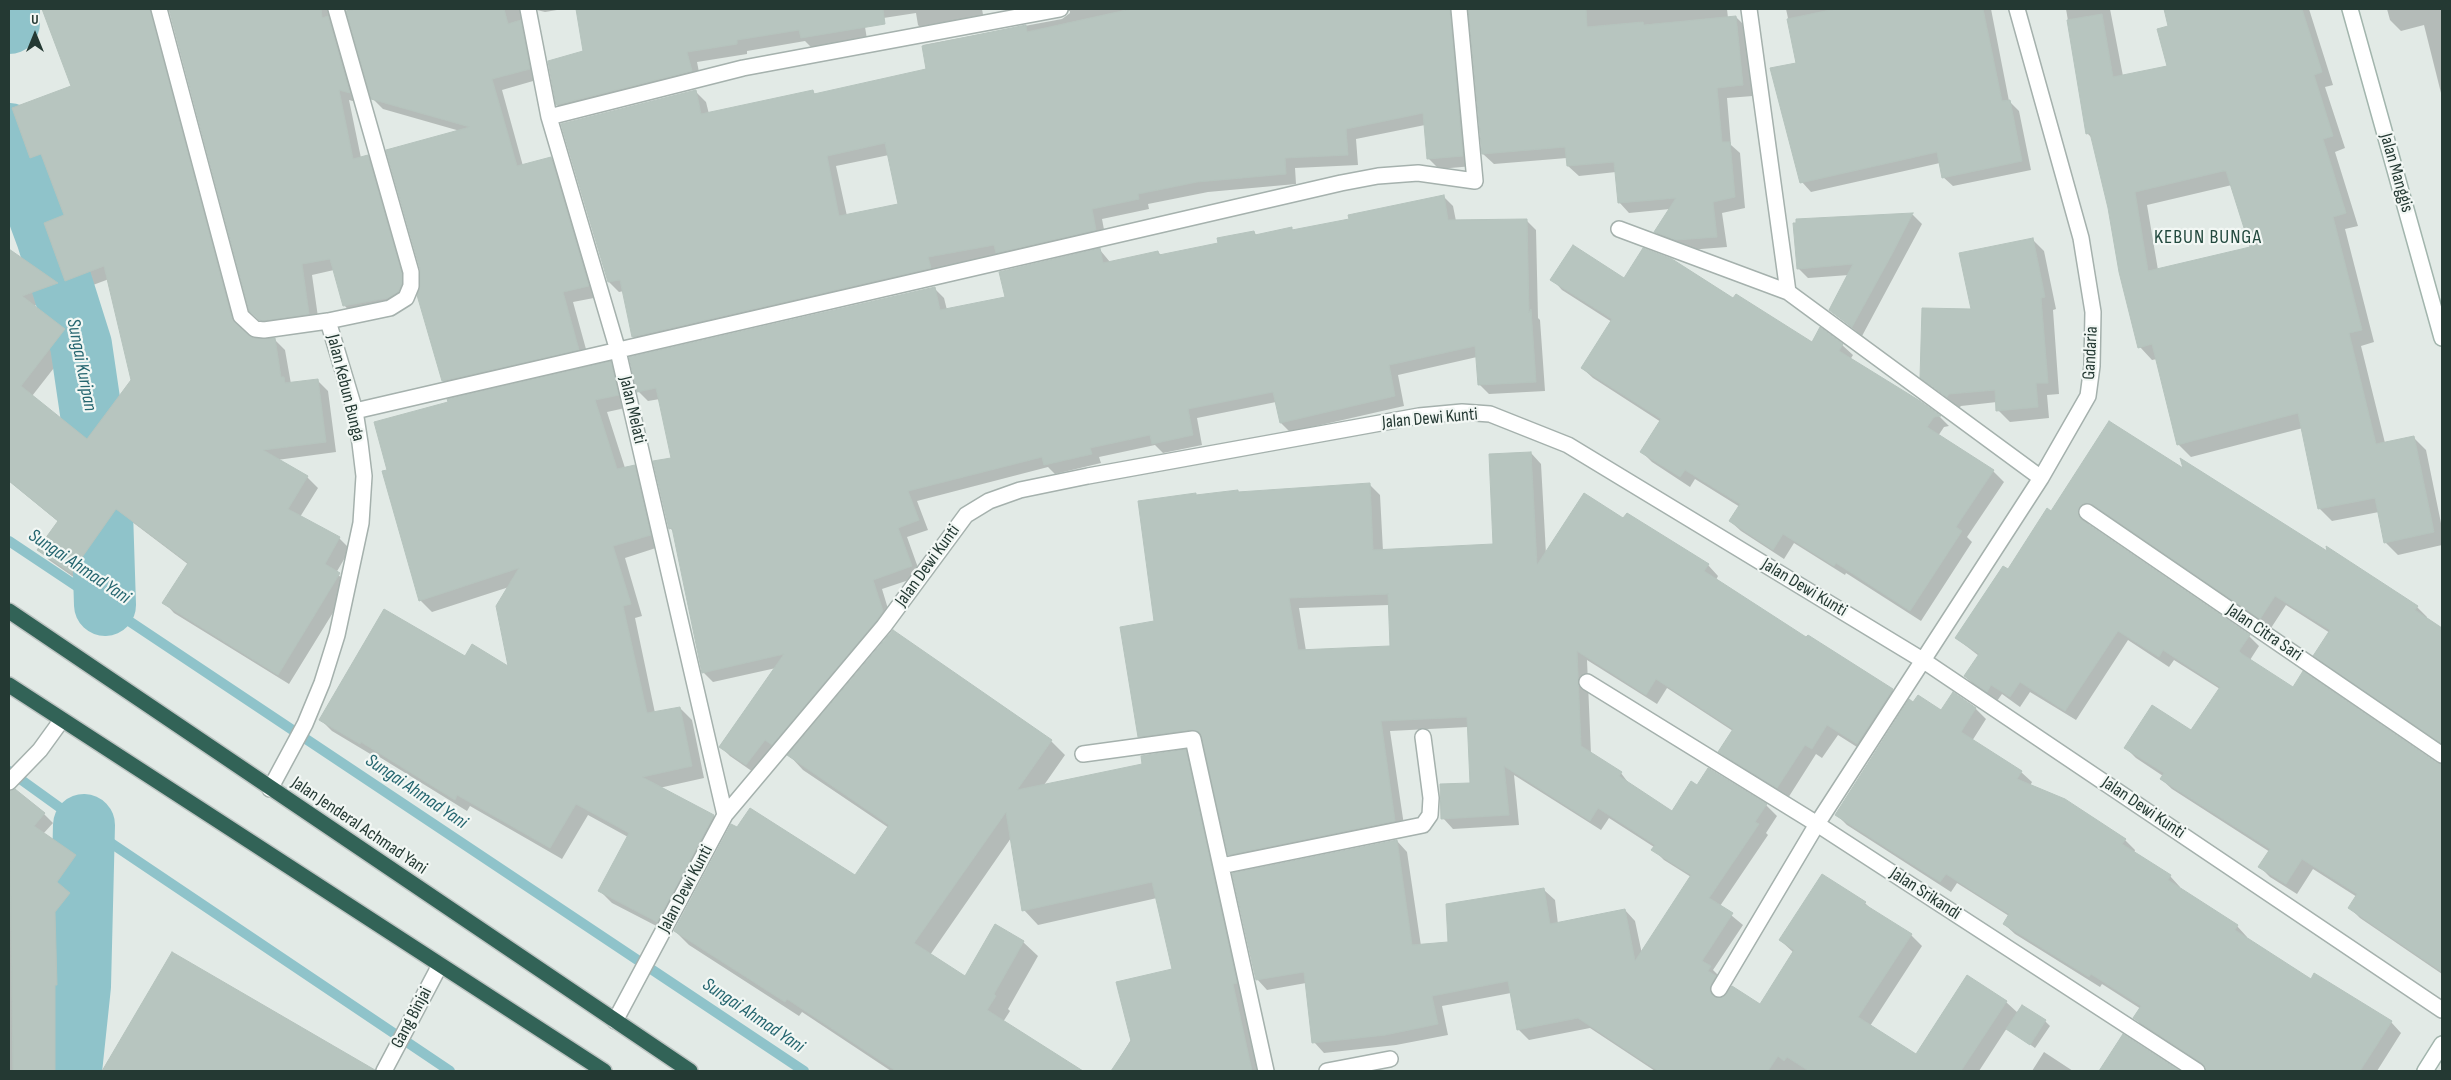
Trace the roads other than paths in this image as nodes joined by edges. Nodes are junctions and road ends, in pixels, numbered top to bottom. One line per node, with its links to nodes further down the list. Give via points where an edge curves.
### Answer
1 (159, 9): 12 (street, Jalan Kebun Bunga, via 241,316 255,329 264,330)
2 (336, 9): 12 (street, via 412,278 409,293 402,302 390,308)
3 (528, 9): 9 (street, Jalan Melati)
4 (1060, 9): 9 (street, via 743,68)
5 (1459, 9): 14 (street, via 1475,181 1418,173 1341,183)
6 (1749, 9): 11 (street)
7 (2017, 9): 16 (street, Gandaria, via 2081,238 2093,312 2088,396)
8 (2350, 9): 13 (street, Jalan Manggis)
9 (549, 118): 14 (street, Jalan Melati)
10 (1619, 229): 11 (street)
11 (1788, 292): 16 (street)
12 (328, 321): 15 (street, Jalan Kebun Bunga)
13 (2442, 338)
14 (618, 351): 15 (street); 28 (street, Jalan Melati)
15 (355, 411): 27 (street, Jalan Kebun Bunga, via 364,476 361,523 337,635 305,724)
16 (2041, 478): 19 (street, Gandaria)
17 (2087, 512): 25 (street, Jalan Citra Sari)
18 (9, 611): 27 (highway, Jalan Jenderal Achmad Yani)
19 (1924, 660): 28 (street, Jalan Dewi Kunti, via 1568,445 1490,414 1462,412 1419,416 1088,476 1020,490 990,501 966,515 950,533 884,626); 29 (street); 33 (street, Jalan Dewi Kunti)
20 (1587, 682): 29 (street, Jalan Srikandi)
21 (9, 685): 22 (highway)
22 (62, 721): 26 (street); 31 (highway)
23 (1423, 737): 30 (street, via 1431,798 1430,815 1423,825)
24 (1083, 754): 30 (street, via 1193,739)
25 (2442, 755)
26 (9, 782)
27 (270, 789): 34 (highway, Jalan Jenderal Achmad Yani)
28 (725, 815): 34 (street, Jalan Dewi Kunti)
29 (1817, 824): 32 (street); 42 (street, Jalan Srikandi)
30 (1222, 866): 40 (street)
31 (440, 965): 37 (street, Gang Binjai); 38 (highway)
32 (1719, 989)
33 (2442, 1010)
34 (615, 1021): 39 (highway, Jalan Jenderal Achmad Yani)
35 (2442, 1044): 43 (street)
36 (1390, 1059): 41 (street)
37 (384, 1071)
38 (604, 1071)
39 (690, 1071)
40 (1266, 1071)
41 (1327, 1071)
42 (2198, 1071)
43 (2425, 1071)

